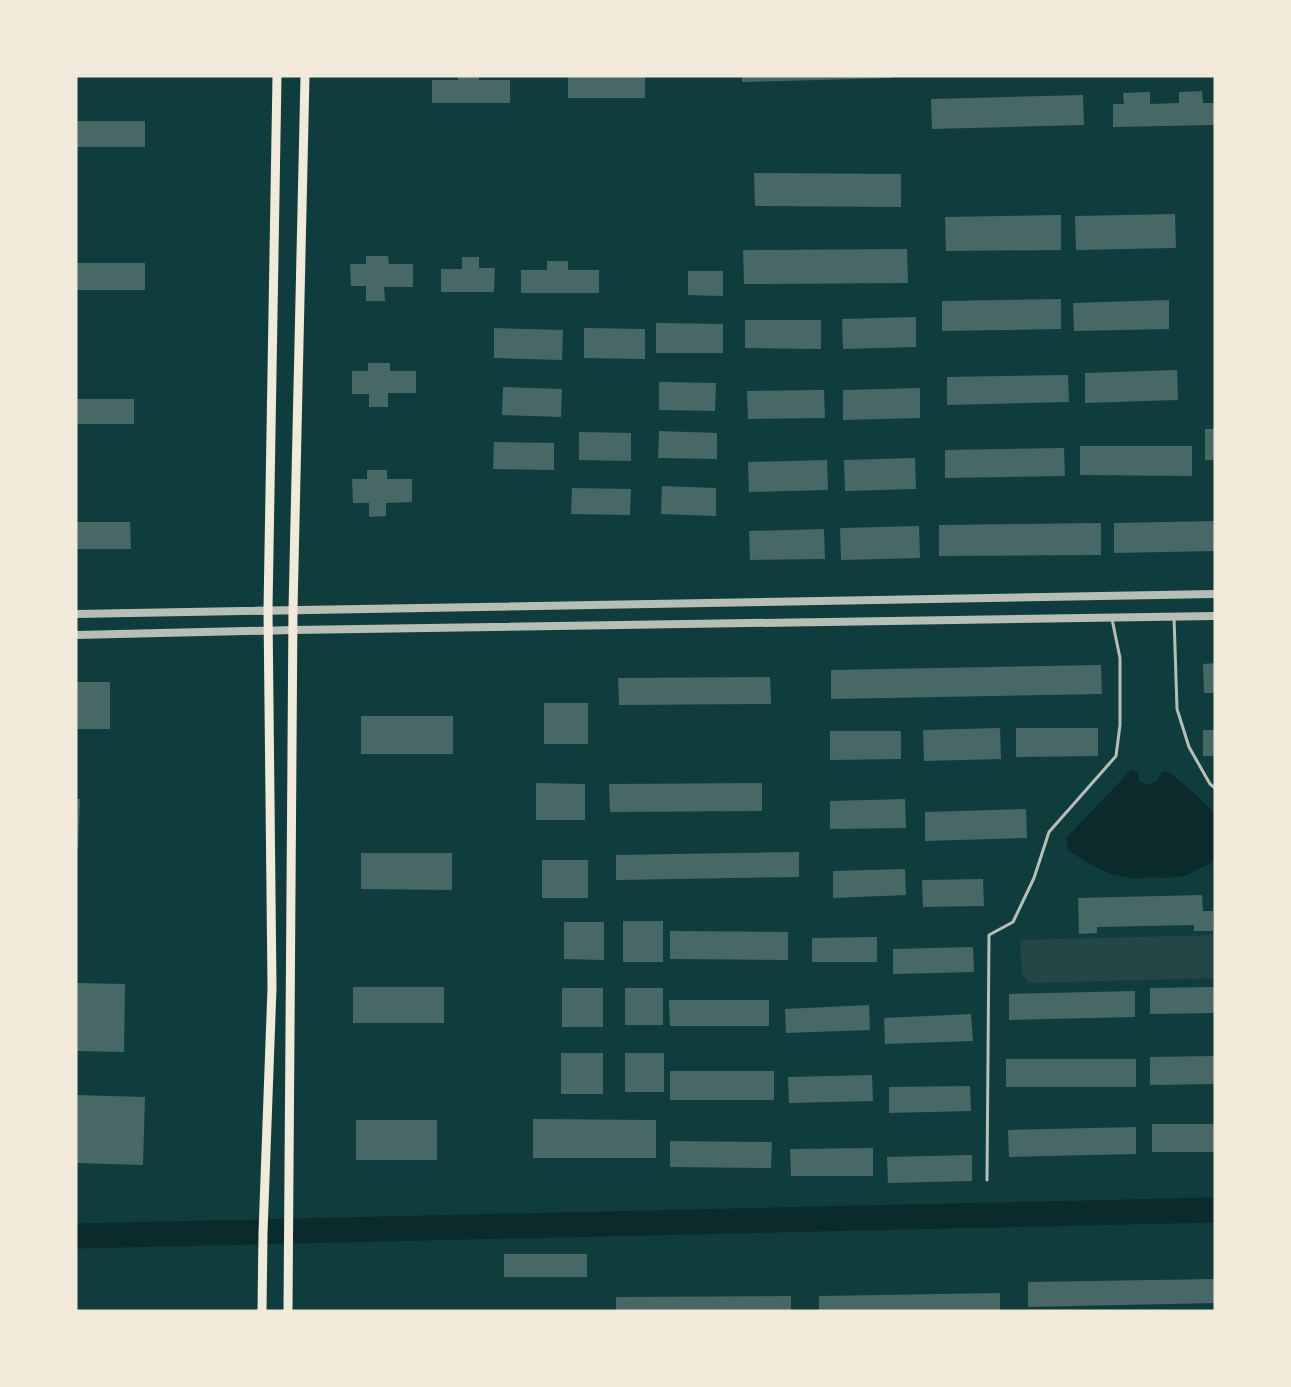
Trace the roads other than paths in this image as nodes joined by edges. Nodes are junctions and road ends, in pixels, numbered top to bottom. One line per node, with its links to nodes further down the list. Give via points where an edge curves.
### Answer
1 (277, 76): 4 (main road)
2 (305, 76): 5 (main road)
3 (1215, 594): 5 (street)
4 (268, 610): 5 (street); 6 (street); 11 (main road)
5 (293, 610): 10 (main road)
6 (76, 614)
7 (1215, 616): 8 (street)
8 (1174, 617): 9 (street); 13 (lane, via 1177,709 1189,747)
9 (1111, 618): 10 (street); 14 (lane, via 1120,658 1120,725 1116,756 1049,832 1034,878 1013,922 989,935)
10 (293, 630): 11 (street); 16 (main road)
11 (268, 631): 12 (street); 15 (main road, via 272,988)
12 (76, 635)
13 (1215, 788)
14 (987, 1180)
15 (262, 1311)
16 (288, 1311)

